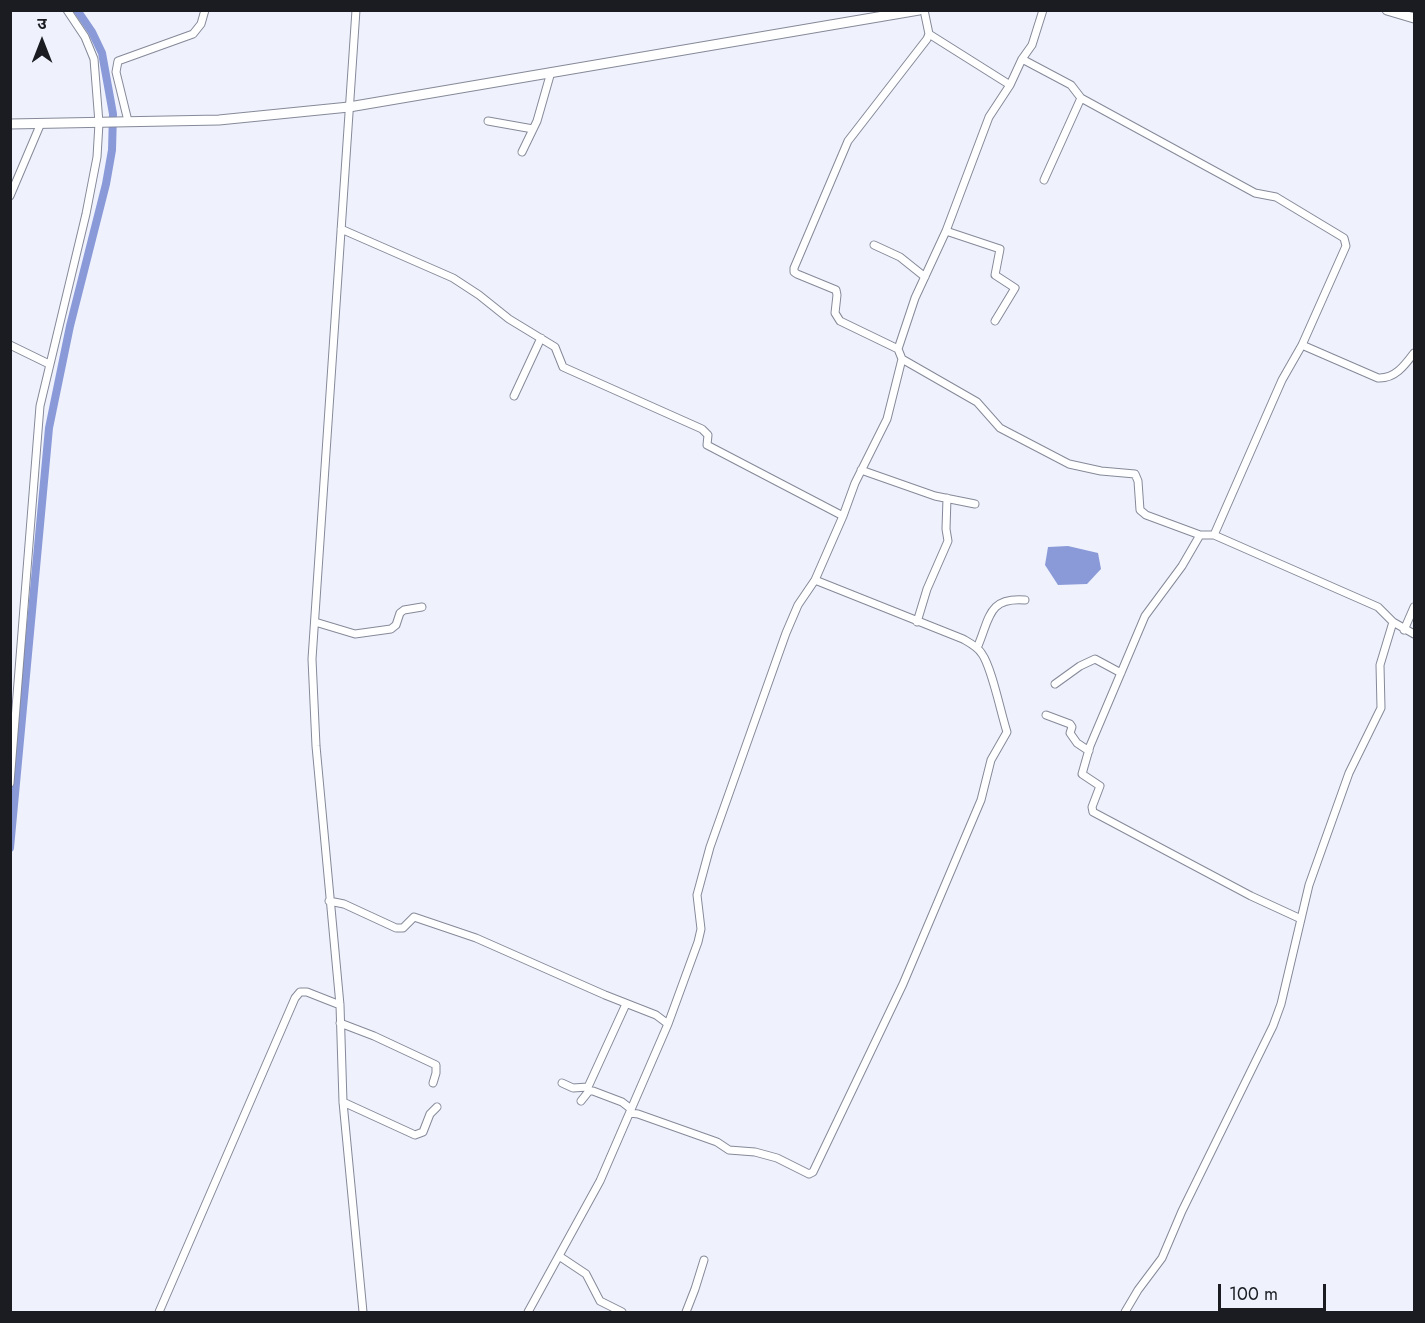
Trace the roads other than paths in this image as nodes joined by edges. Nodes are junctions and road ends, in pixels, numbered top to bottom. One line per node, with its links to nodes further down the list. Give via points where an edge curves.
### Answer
1 (67, 10): 18 (street, via 94,59)
2 (205, 10): 16 (street, via 193,34 118,61 116,72)
3 (356, 10): 14 (street)
4 (919, 10): 11 (street)
5 (924, 10): 9 (street)
6 (1043, 10): 10 (street, via 1032,45)
7 (1387, 10): 8 (street)
8 (1414, 18)
9 (929, 34): 12 (street); 32 (street, via 848,141 794,268 797,274 836,290 835,313 840,321)
10 (1022, 59): 12 (street); 13 (street, via 1071,85)
11 (551, 72): 14 (street); 20 (street)
12 (1010, 85): 25 (street, via 989,117)
13 (1081, 98): 22 (street); 31 (street, via 1246,188 1276,197 1344,238 1346,246)
14 (349, 107): 16 (street, via 234,119); 24 (street)
15 (488, 121): 20 (street)
16 (124, 122): 18 (street)
17 (41, 123): 18 (street); 19 (street); 23 (street)
18 (104, 123): 35 (street)
19 (10, 124)
20 (533, 129): 21 (street)
21 (522, 152)
22 (1044, 180)
23 (10, 196)
24 (341, 229): 29 (street, via 453,278); 47 (street)
25 (946, 231): 27 (street); 28 (street, via 1000,249 995,275 1016,288)
26 (874, 245): 27 (street, via 900,257)
27 (925, 277): 32 (street)
28 (995, 321)
29 (541, 338): 36 (street); 40 (street, via 555,347 563,367 702,429 708,435 707,445)
30 (10, 345): 35 (street)
31 (1302, 345): 33 (street, via 1378,378 1396,373); 42 (street, via 1282,380)
32 (898, 349): 34 (street)
33 (1414, 353)
34 (902, 359): 37 (street, via 887,419); 41 (street, via 977,402 1000,428 1069,464 1136,474 1142,513)
35 (50, 364): 57 (street, via 36,447)
36 (514, 396)
37 (861, 470): 38 (street); 40 (street)
38 (947, 498): 39 (street); 48 (street, via 947,545)
39 (975, 504)
40 (843, 516): 43 (street)
41 (1200, 535): 42 (street); 53 (street, via 1145,616)
42 (1214, 535): 49 (street, via 1378,607)
43 (815, 580): 48 (street); 63 (street, via 786,633 715,830 697,895 701,929 698,942)
44 (1025, 600): 52 (street, via 1008,598 995,607)
45 (422, 607): 47 (street, via 404,610 391,629 355,634)
46 (1414, 608): 50 (street)
47 (315, 622): 58 (street, via 312,659 316,746)
48 (917, 622): 52 (street)
49 (1393, 622): 50 (street); 59 (street, via 1380,664 1381,708 1349,773 1309,885)
50 (1404, 630): 51 (street)
51 (1414, 634)
52 (977, 648): 69 (street, via 987,663 1007,732 991,760 981,800 903,984 813,1172 809,1174 755,1152 729,1150 717,1142)
53 (1121, 674): 54 (street, via 1095,659); 56 (street)
54 (1055, 684)
55 (1046, 715): 56 (street, via 1070,724 1070,733 1077,743)
56 (1089, 751): 59 (street, via 1082,774 1100,786 1093,812)
57 (10, 783)
58 (329, 901): 60 (street, via 399,929 416,917 476,938); 61 (street)
59 (1301, 919): 77 (street, via 1273,1026 1162,1258)
60 (626, 1004): 63 (street); 65 (street, via 588,1087 573,1088)
61 (340, 1005): 62 (street); 72 (street, via 307,992 300,992 295,998)
62 (340, 1023): 64 (street, via 436,1065); 67 (street)
63 (668, 1024): 69 (street)
64 (433, 1083)
65 (562, 1083)
66 (581, 1101): 69 (street, via 589,1091 622,1102)
67 (343, 1102): 68 (street, via 415,1135 423,1132); 73 (street)
68 (437, 1107)
69 (630, 1111): 70 (street, via 600,1181)
70 (559, 1256): 74 (street); 75 (street, via 586,1274 600,1301)
71 (704, 1260): 76 (street)
72 (159, 1312)
73 (363, 1312)
74 (528, 1312)
75 (622, 1312)
76 (686, 1312)
77 (1125, 1312)

